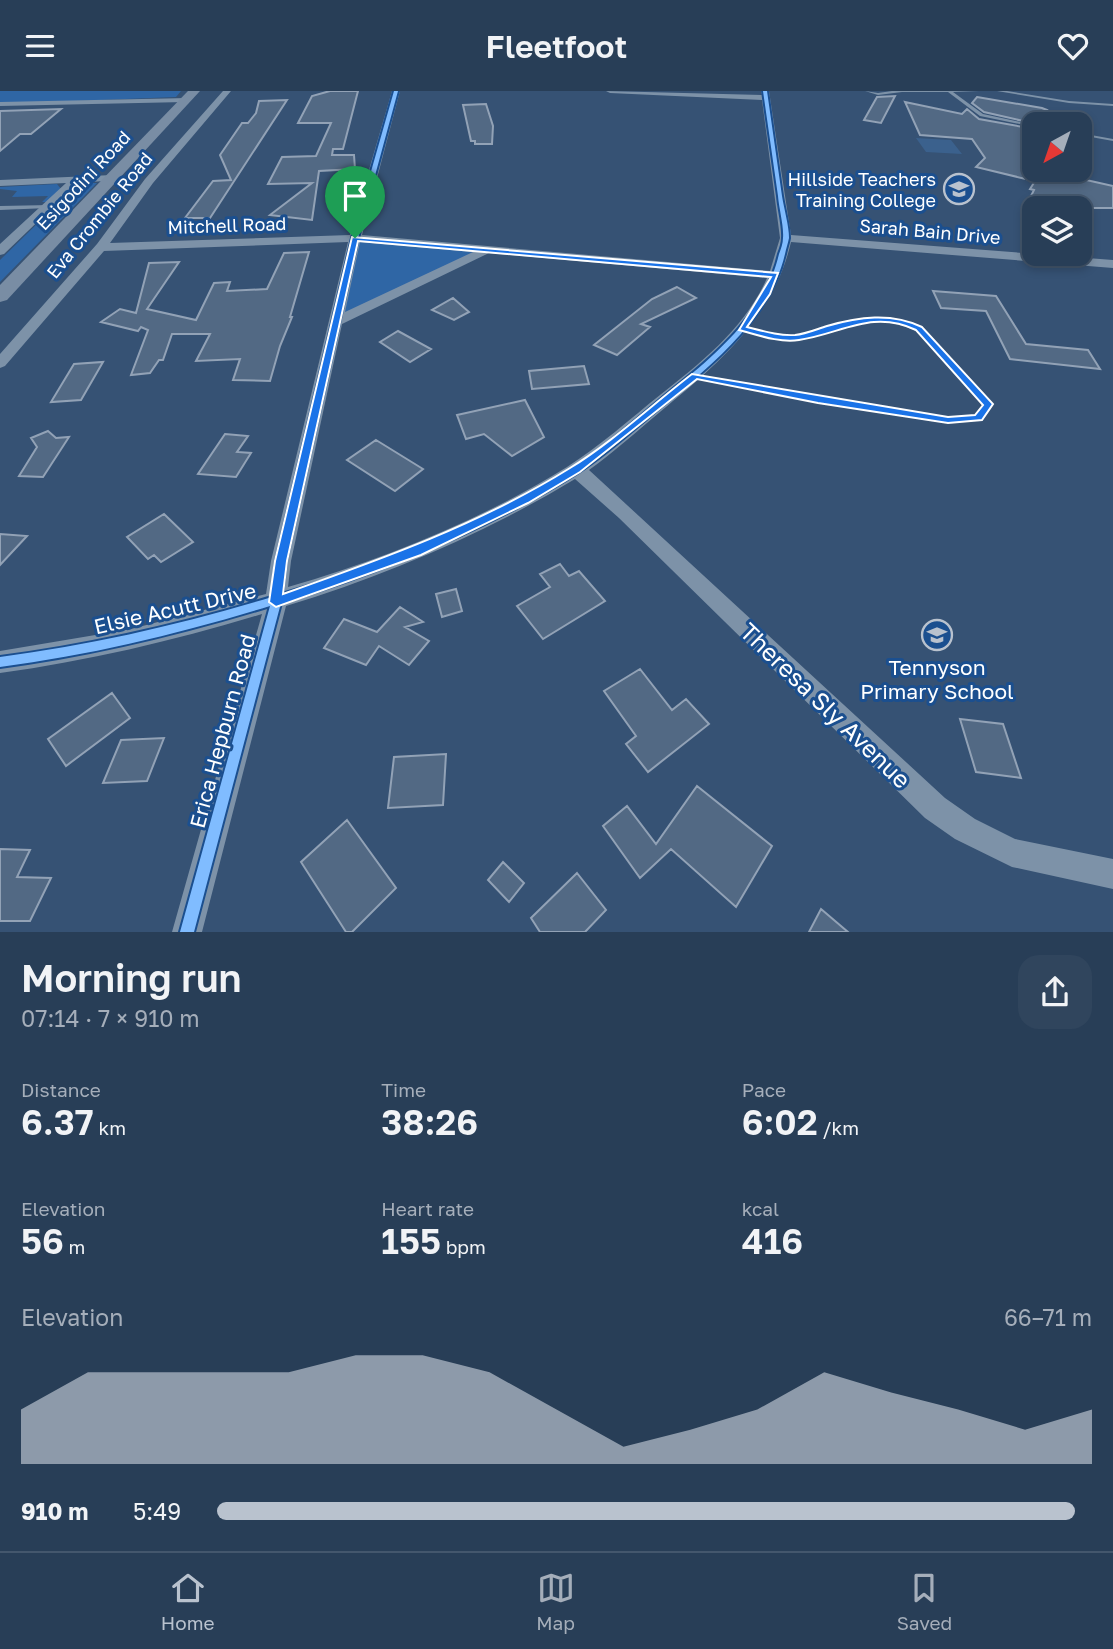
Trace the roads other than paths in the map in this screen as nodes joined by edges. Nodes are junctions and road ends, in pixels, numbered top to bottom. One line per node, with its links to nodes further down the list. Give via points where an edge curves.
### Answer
1 (227, 91): 23 (street, Eva Crombie Road, via 149,181)
2 (396, 91): 22 (street, Erica Hepburn Road)
3 (610, 91): 10 (street)
4 (867, 91): 5 (lane)
5 (901, 91): 8 (lane)
6 (976, 91): 8 (lane)
7 (999, 91): 12 (lane)
8 (950, 92): 13 (lane, via 982,115)
9 (190, 95): 11 (street); 16 (main road, Esigodini Road)
10 (766, 95): 21 (street, Elsie Acutt Drive)
11 (0, 104)
12 (1113, 105)
13 (1022, 123)
14 (1092, 137): 15 (lane)
15 (1111, 141)
16 (113, 178): 17 (street); 28 (main road, Esigodini Road)
17 (75, 180): 18 (street); 19 (street)
18 (0, 183)
19 (48, 206): 20 (lane); 24 (street)
20 (0, 208)
21 (786, 237): 26 (street, Sarah Bain Drive); 27 (street, Elsie Acutt Drive)
22 (355, 238): 23 (street, Mitchell Road); 25 (street, Mitchell Road); 29 (street, Erica Hepburn Road)
23 (101, 247): 31 (street, Eva Crombie Road)
24 (1, 248)
25 (487, 250): 27 (street, Mitchell Road); 29 (street)
26 (1113, 264)
27 (775, 275): 30 (street, Elsie Acutt Drive)
28 (0, 296)
29 (337, 321): 34 (street, Erica Hepburn Road, via 281,561)
30 (742, 328): 32 (street, Elsie Acutt Drive); 32 (lane, via 798,338 854,321 883,319 909,324 919,329 988,404 978,418 948,420)
31 (0, 363)
32 (695, 376): 33 (street, Elsie Acutt Drive)
33 (576, 469): 34 (street, Elsie Acutt Drive, via 524,500 416,552); 36 (street, Theresa Sly Avenue, via 935,808 1012,853)
34 (276, 602): 35 (street, Elsie Acutt Drive, via 152,634); 37 (street, Erica Hepburn Road)
35 (0, 661)
36 (1113, 874)
37 (187, 932)

